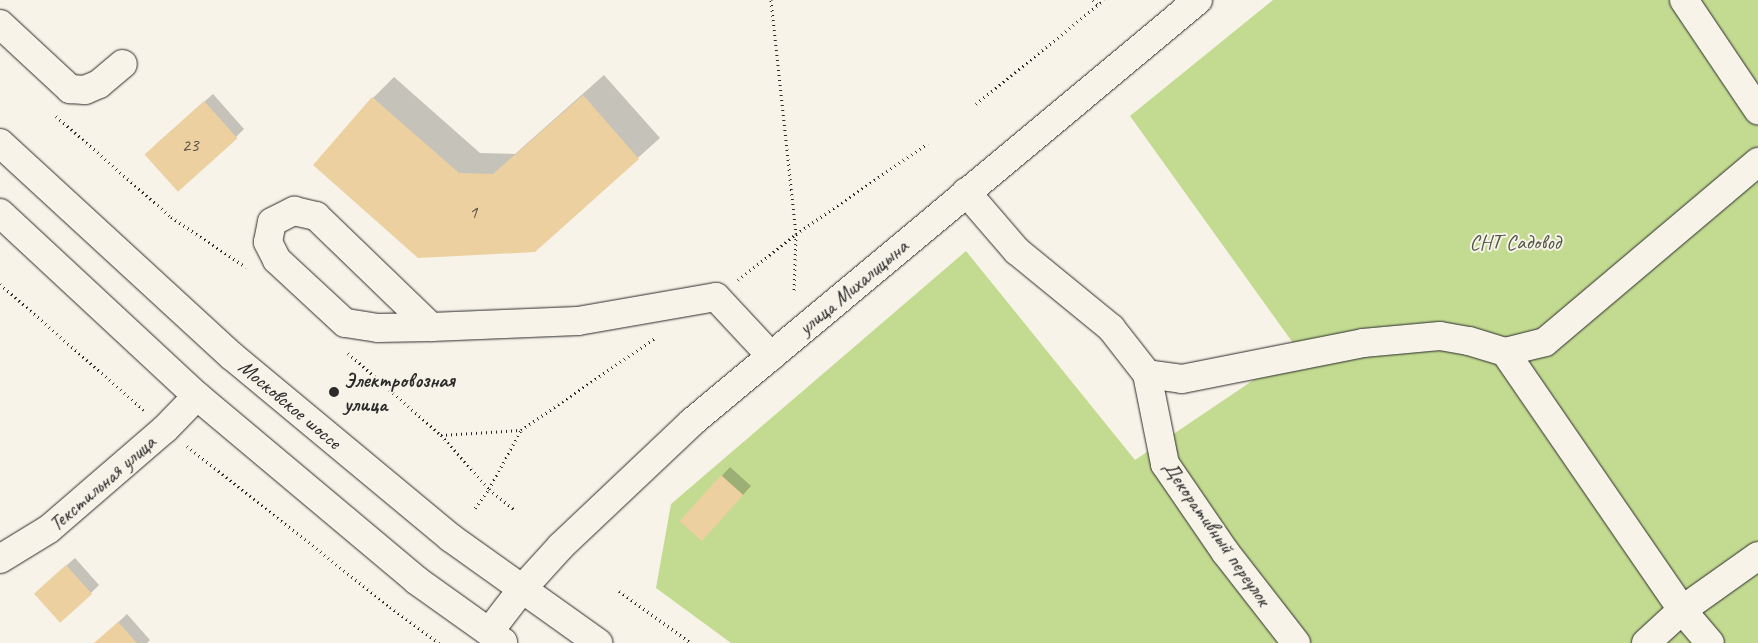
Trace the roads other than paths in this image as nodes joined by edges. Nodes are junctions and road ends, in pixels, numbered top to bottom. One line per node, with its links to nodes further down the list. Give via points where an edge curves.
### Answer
1 (1198, 0): 8 (main road, улица Михалицына)
2 (1684, 0): 5 (main road)
3 (0, 24): 4 (main road, via 70,89 85,90 99,84)
4 (124, 64)
5 (1758, 110)
6 (0, 143): 17 (main road, Московское шоссе, via 233,357 451,538)
7 (1758, 162): 11 (main road, via 1545,342)
8 (966, 192): 12 (main road, улица Михалицына); 13 (main road, Декоративный переулок, via 1017,251 1112,328)
9 (0, 213): 14 (main road)
10 (432, 327): 10 (main road, via 316,216 294,211 272,222 268,242 277,260 345,323 378,328); 12 (main road, via 578,321 716,297)
11 (1505, 352): 13 (main road, via 1440,336 1363,343 1182,379); 18 (main road)
12 (771, 356): 17 (main road, улица Михалицына, via 692,422 562,546)
13 (1147, 374): 21 (main road, Декоративный переулок, via 1165,464 1226,553)
14 (197, 396): 16 (main road, Текстильная улица, via 165,429 49,529); 19 (main road, via 416,580)
15 (1758, 556): 18 (main road)
16 (0, 559)
17 (522, 589): 19 (main road, улица Михалицына); 20 (main road, Московское шоссе)
18 (1682, 610): 22 (main road); 23 (main road)
19 (497, 638)
20 (598, 643)
21 (1296, 643)
22 (1646, 643)
23 (1710, 643)

